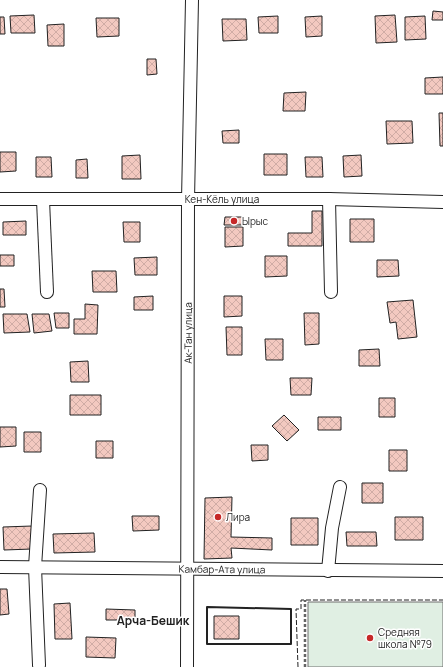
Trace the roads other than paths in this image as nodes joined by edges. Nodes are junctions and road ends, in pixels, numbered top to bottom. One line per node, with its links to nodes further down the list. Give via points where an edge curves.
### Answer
1 (192, 0): 4 (street, Ак-Тан улица)
2 (0, 200): 3 (street, Кен-Кёль улица)
3 (43, 200): 4 (street, Кен-Кёль улица); 7 (street)
4 (188, 200): 5 (street, Кен-Кёль улица); 13 (street, Ак-Тан улица)
5 (329, 200): 6 (street, Кен-Кёль улица); 8 (street)
6 (443, 202)
7 (47, 292)
8 (331, 292)
9 (340, 488): 14 (street, via 332,528)
10 (40, 490): 12 (street)
11 (0, 567): 12 (street, Камбар-Ата улица)
12 (35, 567): 13 (street, Камбар-Ата улица); 16 (street)
13 (186, 569): 14 (street, Камбар-Ата улица); 17 (street, Ак-Тан улица)
14 (328, 571): 15 (street, Камбар-Ата улица)
15 (443, 571)
16 (39, 665)
17 (187, 667)

